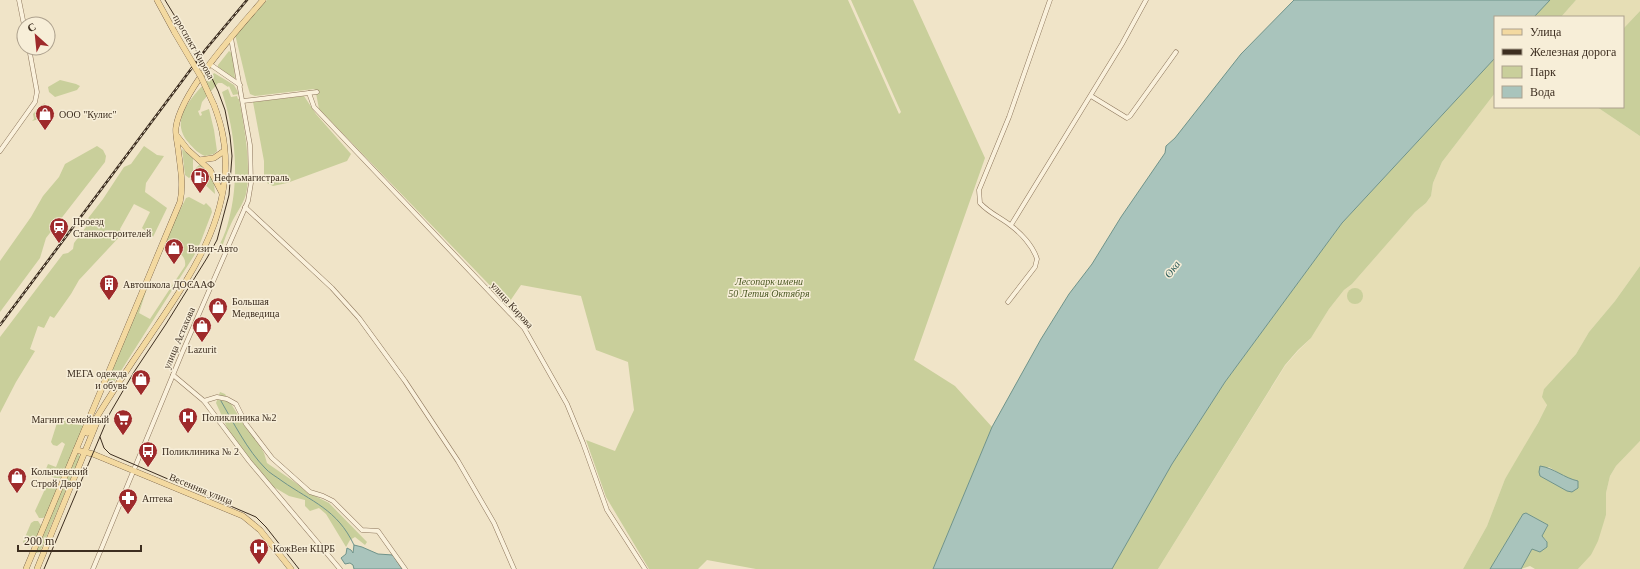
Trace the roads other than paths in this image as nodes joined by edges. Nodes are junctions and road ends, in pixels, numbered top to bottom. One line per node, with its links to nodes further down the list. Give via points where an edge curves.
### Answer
1 (19, 0): 6 (street)
2 (157, 0): 16 (main road, проспект Кирова, bridge)
3 (264, 0): 7 (main road)
4 (1050, 0): 23 (street, via 980,190 980,203 984,208)
5 (1146, 0): 14 (street)
6 (22, 16)
7 (231, 38): 10 (main road); 11 (street, улица Астахова)
8 (1176, 52): 14 (street, via 1127,118)
9 (30, 56): 18 (street, via 37,92 35,102)
10 (211, 65): 11 (street); 17 (main road, via 182,106)
11 (240, 85): 15 (street, улица Астахова)
12 (317, 92): 13 (street)
13 (309, 93): 15 (street); 40 (street, улица Кирова, via 314,107 524,328 567,404 607,510)
14 (1091, 96): 23 (street)
15 (243, 101): 22 (street, улица Астахова, via 251,164 251,183)
16 (214, 105): 19 (main road, улица Астахова, via 222,132)
17 (176, 133): 20 (main road, via 188,150); 28 (main road, улица Астахова, via 182,183 180,202)
18 (0, 151)
19 (224, 151): 20 (main road, via 214,158); 21 (main road, улица Астахова)
20 (200, 160): 21 (main road, via 214,176)
21 (222, 193): 27 (main road, улица Астахова, via 212,231 195,266)
22 (246, 207): 25 (street, улица Астахова); 39 (street, via 347,303 363,324 405,381 458,461 494,523)
23 (1010, 225): 24 (street, via 1032,246 1037,259 1035,267)
24 (1008, 302)
25 (173, 375): 26 (street); 30 (street, улица Астахова)
26 (204, 401): 37 (street, via 249,461); 38 (street, via 217,397 227,398 236,404 246,424 272,458 310,492 333,501 362,530 378,531)
27 (102, 409): 28 (main road, улица Астахова); 29 (main road, улица Астахова)
28 (76, 450): 29 (main road, Весенняя улица); 31 (main road, улица Астахова)
29 (85, 452): 30 (main road, Весенняя улица); 32 (main road, улица Астахова)
30 (134, 471): 35 (street, улица Астахова); 36 (main road, Весенняя улица, via 243,516 260,530)
31 (32, 555): 32 (main road); 33 (main road, улица Астахова)
32 (41, 559): 34 (main road, улица Астахова)
33 (26, 569)
34 (37, 569)
35 (93, 569)
36 (291, 569)
37 (340, 569)
38 (406, 569)
39 (514, 569)
40 (645, 569)

